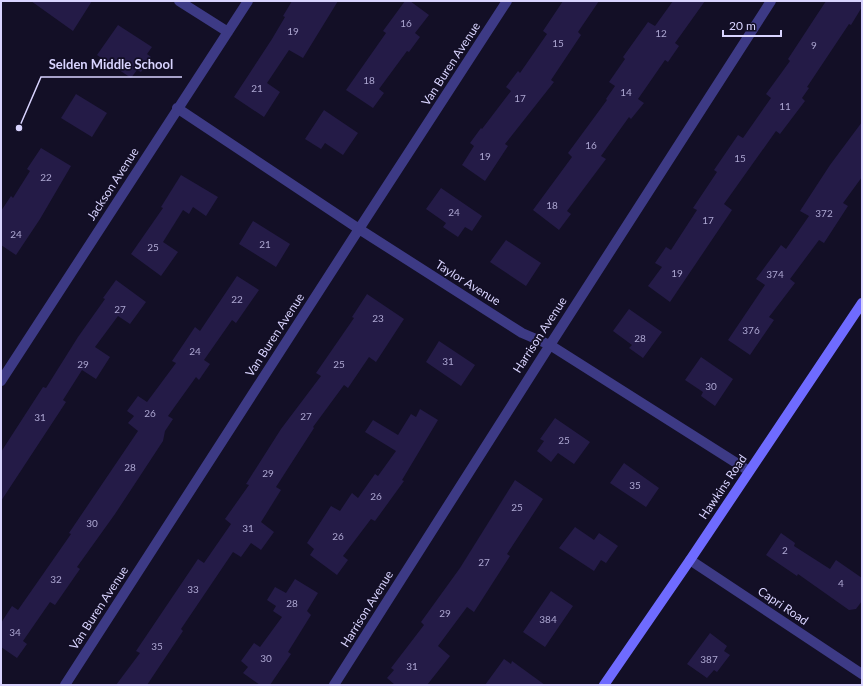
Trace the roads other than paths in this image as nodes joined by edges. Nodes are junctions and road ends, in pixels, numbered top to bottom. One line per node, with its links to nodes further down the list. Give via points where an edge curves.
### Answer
1 (179, 1): 5 (street)
2 (248, 1): 5 (street, Jackson Avenue)
3 (508, 1): 7 (street, Van Buren Avenue)
4 (771, 1): 9 (street, Harrison Avenue)
5 (228, 32): 6 (street, Jackson Avenue)
6 (177, 108): 7 (street, Taylor Avenue); 10 (street, Jackson Avenue)
7 (359, 229): 9 (street, Taylor Avenue, via 522,333); 14 (street, Van Buren Avenue)
8 (862, 303): 11 (street, Hawkins Road)
9 (550, 345): 11 (street, Taylor Avenue); 15 (street, Harrison Avenue)
10 (1, 381)
11 (749, 471): 12 (street, Hawkins Road)
12 (690, 560): 13 (street, Capri Road); 16 (street, Hawkins Road)
13 (862, 674)
14 (65, 685)
15 (334, 685)
16 (604, 685)

